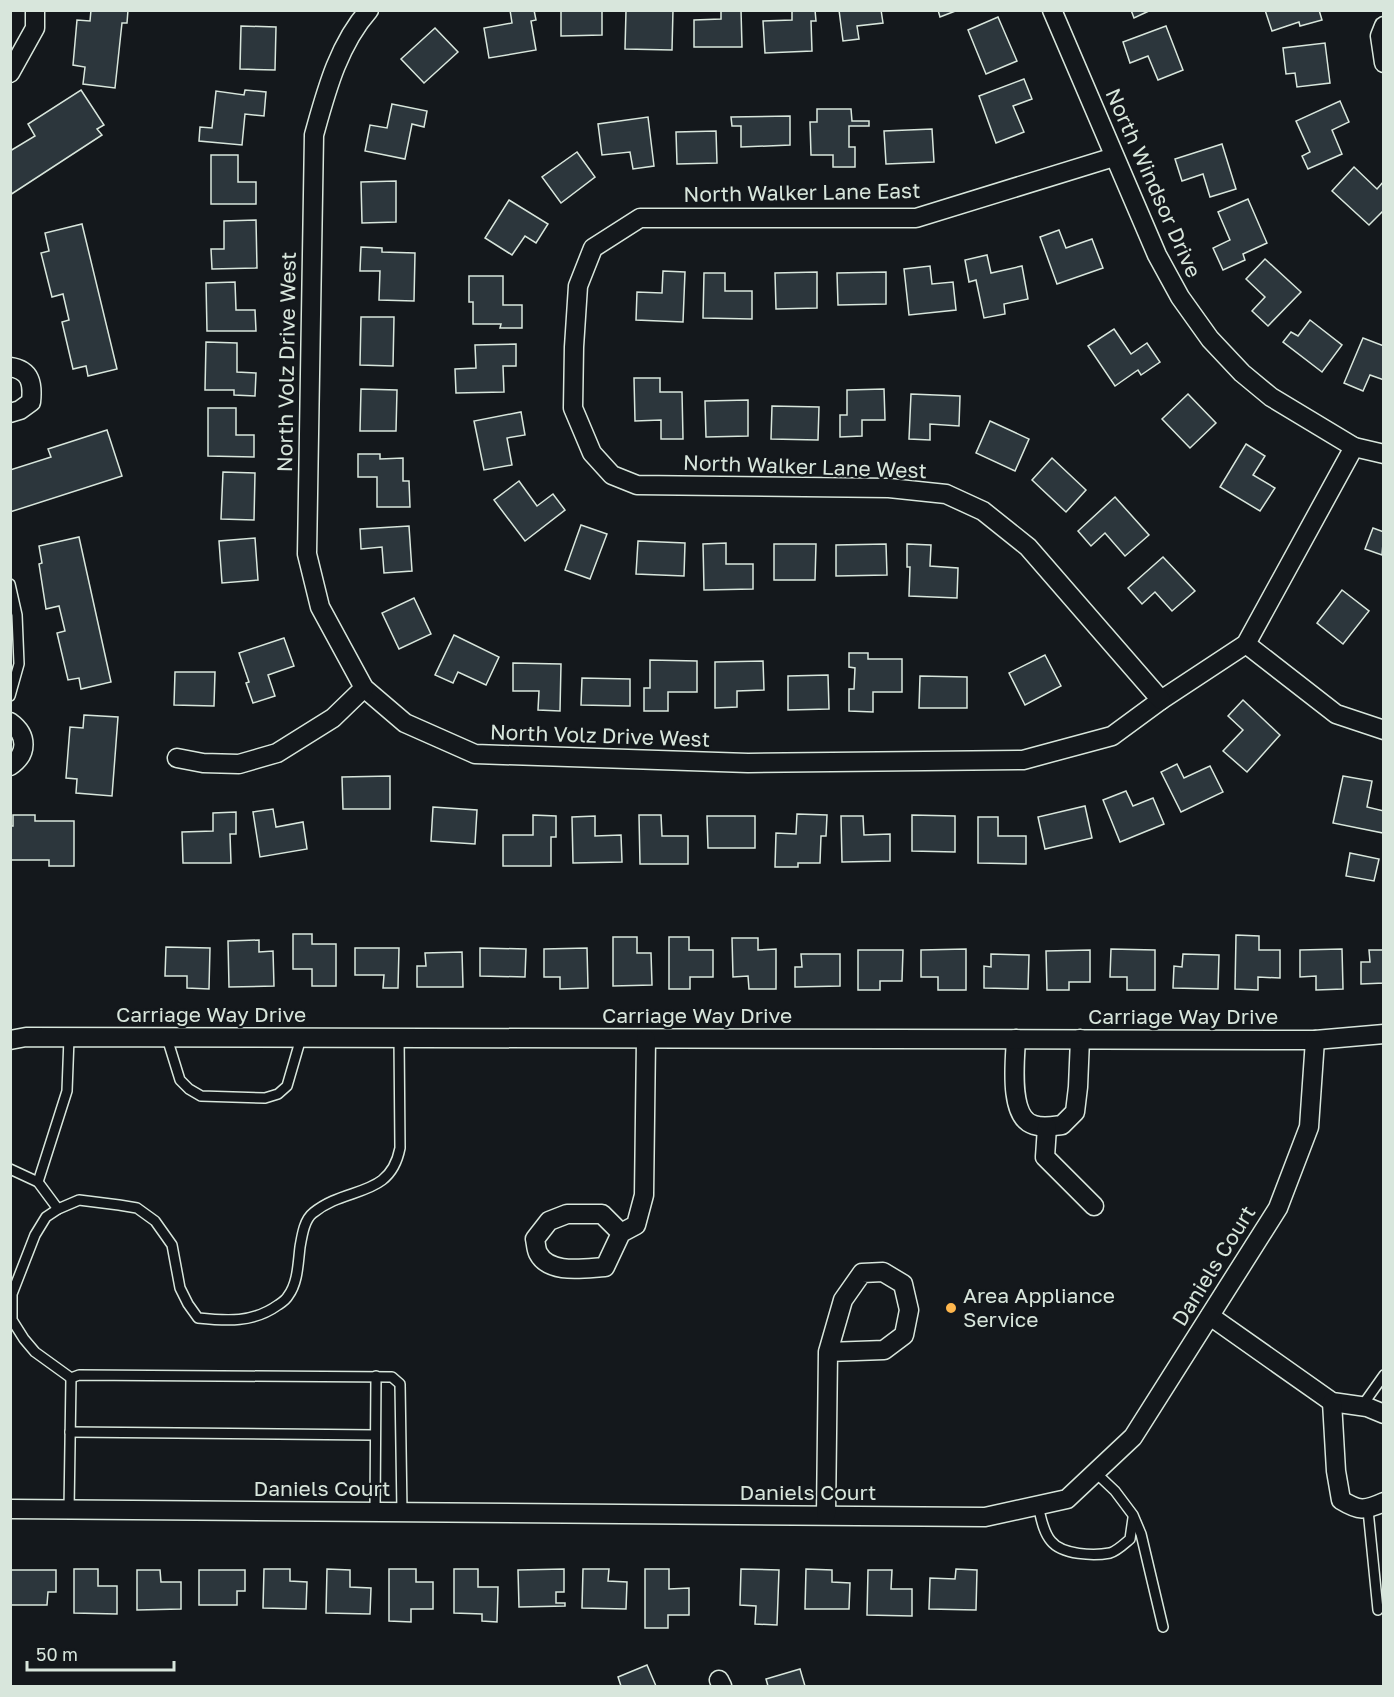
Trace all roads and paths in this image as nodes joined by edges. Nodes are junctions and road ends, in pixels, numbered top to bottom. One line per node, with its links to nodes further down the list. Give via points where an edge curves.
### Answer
1 (35, 10): 6 (street, via 35,28)
2 (369, 10): 15 (street, North Volz Drive West, via 356,25 328,82 315,135 307,554 320,607)
3 (1052, 10): 7 (street, North Windsor Drive)
4 (1383, 26): 5 (street)
5 (1383, 63)
6 (10, 73)
7 (1114, 157): 8 (street, North Walker Lane East, via 916,218 640,218 593,248 578,286); 11 (street, North Windsor Drive, via 1157,255 1210,339 1271,397)
8 (574, 347): 17 (street, North Walker Lane West, via 573,408 592,453 612,475 637,485 889,488 946,494 983,511 1028,547)
9 (10, 367): 10 (street, via 21,369 33,389 31,402)
10 (10, 413)
11 (1354, 447): 12 (street, North Windsor Drive); 14 (street, North Volz Drive West)
12 (1383, 454)
13 (10, 584): 16 (lane, via 17,615 20,664)
14 (1246, 644): 17 (street, North Volz Drive West); 19 (street, via 1336,714)
15 (364, 688): 17 (street, North Volz Drive West, via 405,723 476,754 747,764 1023,760 1112,736); 20 (street, via 333,718 277,753 239,764 203,764)
16 (10, 696)
17 (1161, 699)
18 (10, 722): 21 (street, via 24,739 24,750)
19 (1383, 730)
20 (177, 758)
21 (10, 766)
22 (1383, 1034): 31 (street, Carriage Way Drive)
23 (69, 1038): 24 (street, Carriage Way Drive); 30 (street, Carriage Way Drive); 34 (lane, via 67,1091)
24 (167, 1038): 25 (street, Carriage Way Drive); 25 (lane, via 180,1080 189,1089 201,1096 265,1098 287,1086)
25 (301, 1038): 26 (street, Carriage Way Drive)
26 (399, 1038): 27 (street, Carriage Way Drive); 36 (lane, via 400,1148 393,1171 383,1181 310,1215 288,1297 261,1316 228,1321 198,1318 180,1288 172,1245 155,1221 137,1208 79,1200)
27 (646, 1039): 28 (street, Carriage Way Drive); 37 (street, via 644,1195 636,1225)
28 (1016, 1039): 29 (street, Carriage Way Drive); 32 (street, via 1019,1109 1032,1125)
29 (1080, 1039): 31 (street, Carriage Way Drive); 32 (street, via 1075,1112 1062,1125)
30 (10, 1040)
31 (1315, 1040): 38 (street, Daniels Court, via 1309,1126 1278,1208)
32 (1047, 1127): 35 (street, via 1044,1157)
33 (10, 1169): 34 (lane)
34 (38, 1182): 36 (lane)
35 (1094, 1206)
36 (58, 1209): 42 (lane, via 46,1217 35,1235 12,1294 12,1320 34,1352)
37 (621, 1233): 37 (street, via 605,1267 567,1269 546,1263 535,1239 549,1221 567,1214 602,1214)
38 (1210, 1316): 43 (street); 48 (street, Daniels Court, via 1133,1437)
39 (828, 1352): 39 (street, via 884,1350 904,1335 909,1311 903,1284 883,1272 862,1273 843,1300); 55 (street)
40 (1383, 1375): 44 (lane)
41 (376, 1376): 42 (lane); 47 (lane); 54 (lane, via 392,1377 400,1384)
42 (71, 1378): 46 (lane)
43 (1332, 1402): 44 (street); 50 (street, via 1341,1500 1354,1508)
44 (1362, 1406): 45 (street)
45 (1383, 1414)
46 (70, 1432): 47 (lane); 52 (lane)
47 (375, 1435): 53 (lane)
48 (1096, 1473): 49 (street, Daniels Court, via 1067,1499); 56 (lane)
49 (1038, 1506): 55 (street, Daniels Court, via 985,1517); 56 (lane, via 1055,1546 1086,1553 1113,1552 1130,1539)
50 (1376, 1506): 57 (lane)
51 (10, 1509): 52 (street, Daniels Court)
52 (69, 1510): 53 (street, Daniels Court)
53 (375, 1512): 54 (street, Daniels Court)
54 (402, 1512): 55 (street, Daniels Court)
55 (826, 1515)
56 (1133, 1515): 58 (lane)
57 (1378, 1610)
58 (1163, 1628)

